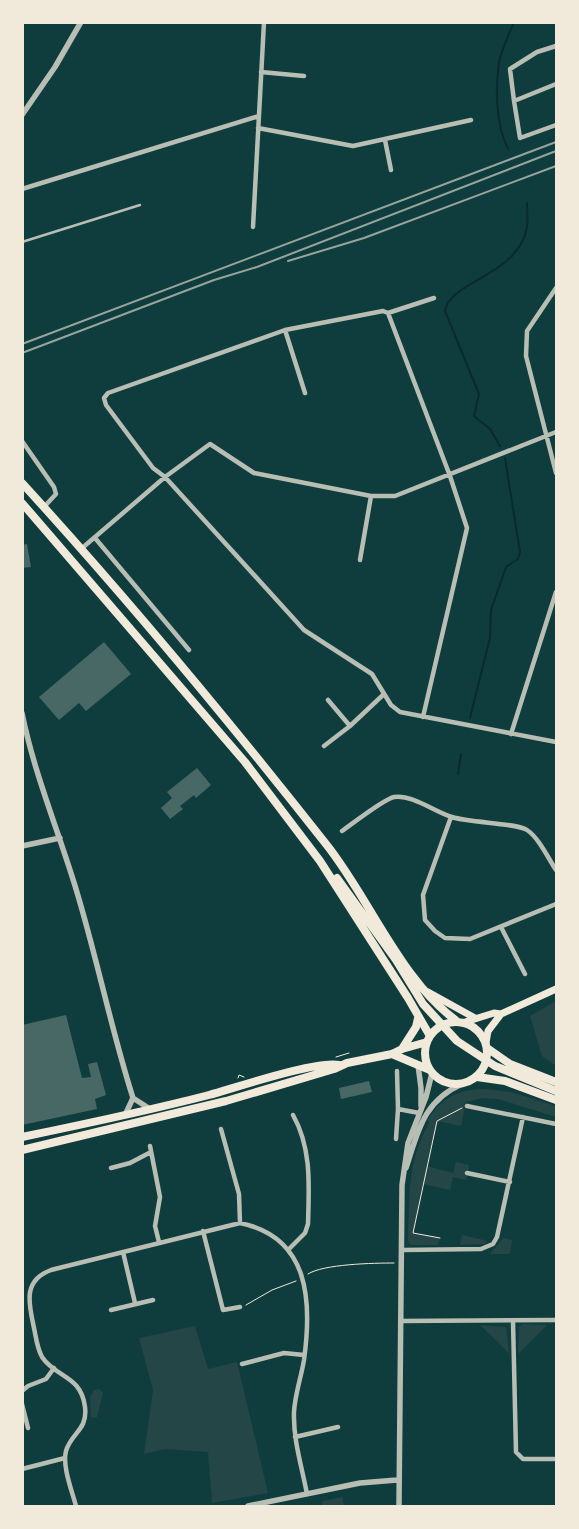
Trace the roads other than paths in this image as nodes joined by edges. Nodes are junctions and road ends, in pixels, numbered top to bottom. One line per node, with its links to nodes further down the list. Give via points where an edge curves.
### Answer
1 (81, 22): 8 (street, via 56,67)
2 (264, 22): 4 (street)
3 (556, 46): 7 (street, via 537,52 510,70)
4 (261, 72): 5 (street); 9 (street)
5 (304, 76)
6 (556, 84): 7 (street)
7 (514, 101): 11 (street, via 520,138)
8 (22, 115)
9 (259, 116): 12 (street); 15 (street)
10 (472, 120): 13 (street)
11 (556, 125)
12 (258, 128): 13 (street, via 353,146); 17 (street)
13 (385, 140): 14 (street)
14 (391, 170)
15 (22, 190)
16 (140, 205): 18 (lane)
17 (253, 227)
18 (22, 242)
19 (556, 288): 25 (street, via 527,331 526,356)
20 (434, 298): 21 (street)
21 (388, 313): 22 (street, via 383,311); 28 (street)
22 (285, 330): 23 (street); 29 (street, via 108,392 104,398 106,405 153,468)
23 (305, 393)
24 (556, 432): 25 (street)
25 (547, 436): 27 (street); 28 (street)
26 (22, 441): 33 (street, via 54,487 56,494)
27 (556, 473)
28 (450, 476): 31 (street, via 395,496); 42 (street, via 466,528)
29 (165, 478): 31 (street, via 210,444 254,473); 34 (street); 39 (street, via 304,630 372,674)
30 (22, 483): 33 (highway)
31 (371, 496): 36 (street)
32 (22, 504): 52 (highway, via 245,762)
33 (44, 507): 35 (highway)
34 (95, 538): 35 (street); 38 (street)
35 (81, 550): 50 (highway)
36 (360, 560)
37 (556, 592): 44 (street)
38 (189, 650)
39 (384, 694): 42 (street, via 400,712); 43 (street)
40 (328, 700): 43 (street)
41 (22, 714): 49 (street)
42 (423, 717): 44 (street)
43 (350, 726): 46 (street)
44 (511, 734): 45 (street)
45 (556, 742)
46 (324, 746)
47 (451, 817): 48 (street, via 406,798 393,797); 53 (street, via 475,823 520,826 535,838); 55 (street, via 424,895 426,920 435,932 457,940 470,939)
48 (342, 831)
49 (60, 838): 51 (street); 76 (street)
50 (328, 845): 56 (highway); 58 (highway)
51 (22, 846)
52 (320, 861): 56 (highway, via 332,870); 61 (highway)
53 (556, 870)
54 (556, 904): 55 (street)
55 (501, 927): 57 (street)
56 (374, 928): 75 (highway, via 423,1004 457,1041 495,1066)
57 (525, 974)
58 (417, 981): 62 (main road, via 436,997); 63 (highway, via 430,997)
59 (556, 989): 60 (main road)
60 (502, 1014): 62 (main road); 65 (main road, via 488,1031)
61 (418, 1018): 64 (highway); 66 (highway)
62 (475, 1018): 63 (main road)
63 (460, 1022): 64 (highway, via 444,1025); 65 (highway, via 474,1028)
64 (429, 1039): 66 (highway); 71 (highway, via 425,1055)
65 (486, 1046): 72 (highway, via 487,1062); 73 (highway, via 510,1064)
66 (402, 1049): 67 (highway)
67 (392, 1054): 68 (highway); 69 (highway)
68 (339, 1065): 79 (highway, via 295,1072); 90 (highway, via 226,1101)
69 (418, 1065): 71 (highway); 81 (street, via 422,1088)
70 (397, 1071): 80 (street)
71 (431, 1071): 74 (highway, via 445,1082); 81 (street, via 426,1097)
72 (477, 1077): 74 (highway); 77 (highway, via 505,1081)
73 (556, 1082)
74 (462, 1084): 94 (street, via 443,1094 430,1109)
75 (556, 1091)
76 (133, 1098): 79 (street); 82 (street)
77 (556, 1100)
78 (467, 1106): 84 (street)
79 (150, 1109): 82 (highway)
80 (398, 1109): 81 (street); 88 (street)
81 (419, 1112): 94 (street, via 408,1143)
82 (125, 1115): 87 (highway)
83 (293, 1115): 99 (street, via 301,1129 309,1163 308,1224 305,1233)
84 (523, 1117): 85 (street); 95 (street)
85 (556, 1124)
86 (221, 1129): 96 (street, via 239,1194)
87 (22, 1137)
88 (396, 1139)
89 (150, 1146): 91 (street)
90 (22, 1150)
91 (151, 1152): 92 (street); 98 (street, via 160,1197 156,1226)
92 (111, 1168)
93 (468, 1173): 95 (street)
94 (403, 1178): 100 (street)
95 (510, 1182): 100 (street, via 498,1237 492,1244 481,1249)
96 (240, 1223): 97 (street); 99 (street, via 262,1230)
97 (203, 1231): 98 (street); 106 (street, via 223,1310)
98 (159, 1242): 101 (street)
99 (290, 1250): 111 (street, via 303,1277 307,1317)
100 (402, 1250): 109 (street)
101 (123, 1252): 103 (street); 104 (street, via 40,1275 31,1287)
102 (152, 1300): 103 (street)
103 (135, 1303): 107 (street)
104 (29, 1304): 105 (street); 113 (street, via 39,1350)
105 (22, 1305)
106 (240, 1307)
107 (111, 1310)
108 (556, 1320): 110 (street)
109 (401, 1321): 110 (street); 122 (street)
110 (513, 1321): 120 (street, via 516,1452 523,1459)
111 (304, 1355): 112 (street, via 284,1353); 118 (street, via 295,1398)
112 (242, 1364)
113 (54, 1368): 114 (street, via 46,1379); 119 (street, via 77,1385 86,1408 82,1428)
114 (22, 1391)
115 (22, 1404): 117 (street)
116 (338, 1427): 118 (street)
117 (28, 1428)
118 (295, 1437): 123 (street)
119 (65, 1458): 121 (street); 124 (street)
120 (556, 1459)
121 (22, 1469)
122 (397, 1480): 123 (street, via 360,1483); 126 (street)
123 (307, 1494): 125 (street)
124 (76, 1506)
125 (248, 1506)
126 (399, 1506)

